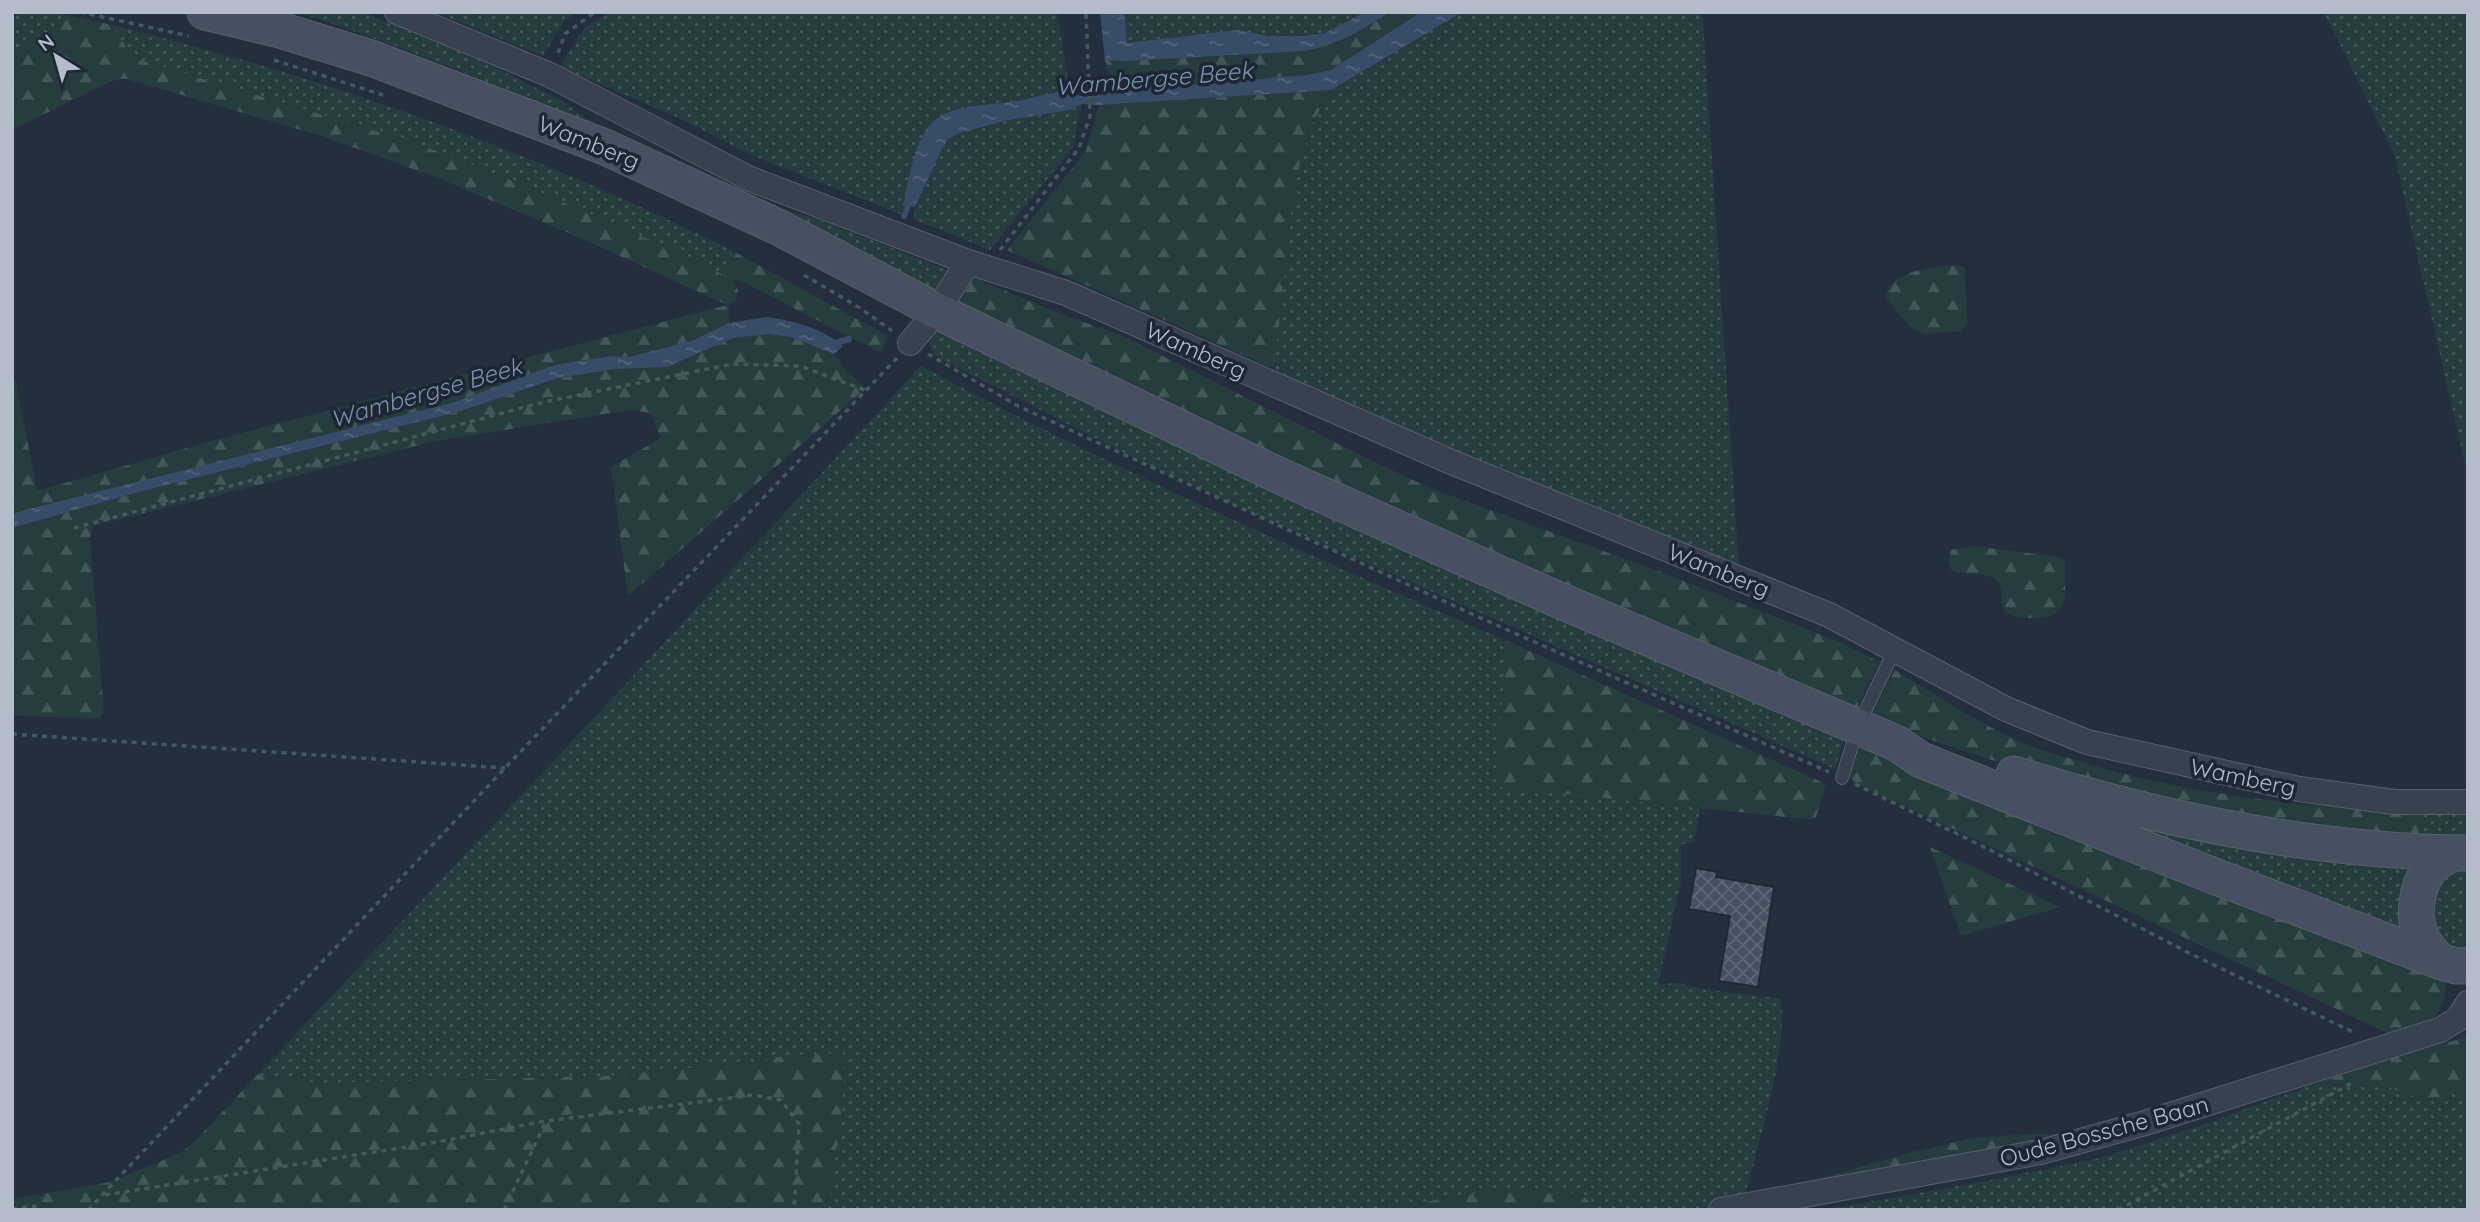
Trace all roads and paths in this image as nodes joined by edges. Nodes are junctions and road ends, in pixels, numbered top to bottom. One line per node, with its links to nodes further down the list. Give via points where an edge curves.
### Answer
1 (80, 12): 5 (path)
2 (397, 12): 7 (street, Wamberg)
3 (595, 12): 7 (path, via 565,34)
4 (1086, 12): 9 (path, via 1090,116 1079,148)
5 (215, 20): 11 (main road, Wamberg, via 280,30 372,58 605,146 778,227)
6 (266, 57): 8 (path)
7 (550, 75): 9 (street, Wamberg, via 748,178)
8 (395, 99)
9 (977, 265): 11 (street); 15 (street, Wamberg, via 1066,293 1449,461 1829,615)
10 (801, 273): 12 (path)
11 (937, 311): 12 (street); 16 (main road, Wamberg, via 1293,482)
12 (910, 343): 13 (path); 20 (path, via 1020,407)
13 (867, 391): 14 (path, via 800,366 733,364 544,402); 19 (path)
14 (74, 528)
15 (1895, 649): 16 (lane); 21 (street, Wamberg, via 2006,709 2087,742 2299,789 2393,802)
16 (1858, 726): 18 (main road, Wamberg); 20 (lane)
17 (12, 734): 19 (path)
18 (1896, 743): 22 (main road, Wamberg, via 1926,747 2060,789 2219,828 2314,842); 23 (main road, Wamberg, via 1921,760)
19 (505, 768): 28 (path)
20 (1842, 778): 25 (path, via 2351,1030)
21 (2468, 802)
22 (2461, 853): 23 (main road, via 2431,867 2418,902 2422,938)
23 (2458, 972)
24 (2468, 1003): 25 (street, Oude Bossche Baan, via 2458,1019 2440,1030)
25 (2380, 1050): 34 (street, Oude Bossche Baan, via 2041,1152)
26 (2357, 1081): 35 (path)
27 (546, 1121): 28 (path); 32 (path); 33 (path, via 754,1095 781,1100 799,1124)
28 (103, 1196): 31 (path)
29 (12, 1209): 30 (path, via 35,1206)
30 (38, 1210)
31 (88, 1210)
32 (503, 1210)
33 (794, 1210)
34 (1721, 1210)
35 (2118, 1210)

